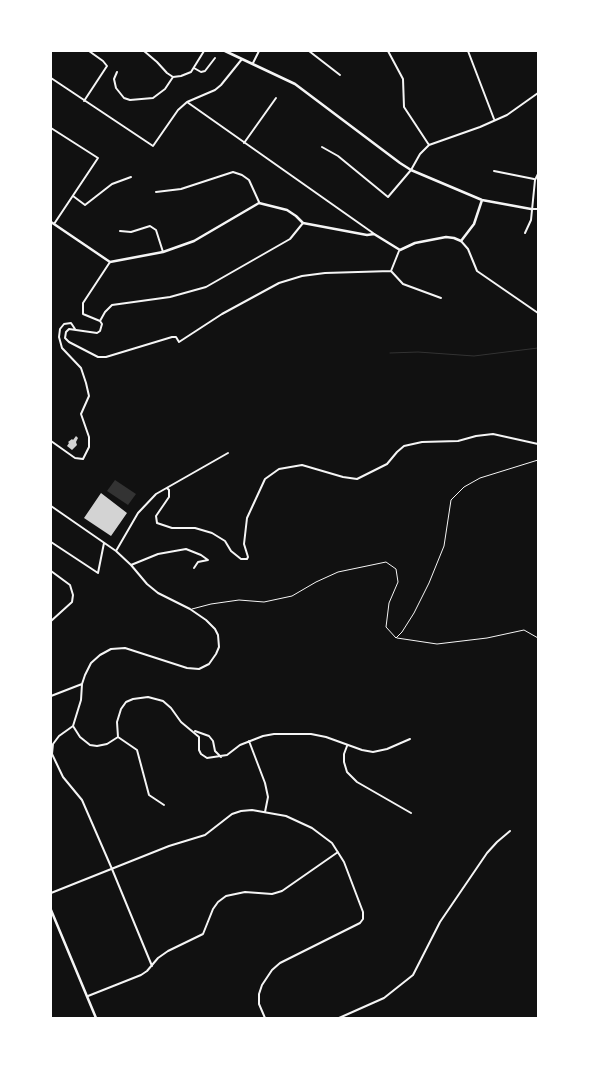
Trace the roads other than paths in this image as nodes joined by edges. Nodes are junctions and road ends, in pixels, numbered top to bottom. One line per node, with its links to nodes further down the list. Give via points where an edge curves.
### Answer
1 (90, 51): 19 (street, via 107,66)
2 (144, 51): 15 (street)
3 (204, 51): 12 (street)
4 (225, 51): 10 (street)
5 (259, 51): 11 (street)
6 (308, 51): 14 (street)
7 (388, 51): 24 (street, via 403,79 404,107)
8 (468, 51): 21 (street)
9 (215, 58): 12 (street, via 205,71)
10 (242, 59): 11 (street); 20 (street, via 215,90)
11 (253, 63): 26 (street, via 305,90)
12 (194, 68): 15 (street, via 187,74)
13 (117, 72): 15 (street, via 114,79 116,88 130,100 153,98)
14 (340, 75)
15 (174, 77)
16 (51, 78): 19 (street)
17 (538, 93): 21 (street, via 507,115)
18 (276, 98): 23 (street)
19 (84, 101): 20 (street, via 153,146)
20 (187, 102): 23 (street)
21 (494, 120): 24 (street)
22 (51, 128): 32 (street, via 98,158)
23 (244, 142): 41 (street)
24 (429, 144): 26 (street)
25 (322, 147): 26 (street, via 388,197)
26 (411, 170): 33 (street)
27 (494, 171): 30 (street)
28 (538, 174): 30 (street)
29 (131, 177): 32 (street, via 112,184 85,205)
30 (535, 180): 35 (street)
31 (156, 192): 34 (street, via 181,189 233,172 249,180)
32 (73, 196): 37 (street)
33 (482, 200): 35 (street); 42 (street, via 474,224)
34 (259, 203): 38 (street, via 287,210); 44 (street, via 194,241)
35 (531, 209): 36 (street); 40 (street, via 531,220)
36 (538, 209)
37 (53, 223): 45 (street)
38 (304, 223): 41 (street); 49 (street, via 290,239 206,287 170,298 112,305)
39 (120, 231): 44 (street, via 131,232 150,226 156,230)
40 (525, 233)
41 (374, 234): 43 (street)
42 (461, 241): 43 (street, via 446,237 415,242); 48 (street, via 477,271)
43 (400, 250): 46 (street)
44 (163, 252): 45 (street)
45 (110, 262): 49 (street, via 83,303 83,314)
46 (391, 271): 47 (street, via 403,284); 50 (street, via 325,273 294,279 263,291 179,342 172,337 106,357 98,357 67,341 66,332)
47 (442, 298)
48 (538, 312)
49 (100, 321): 50 (street, via 102,324 97,333)
50 (75, 329): 51 (street, via 71,323 64,324 59,337 62,348 80,368 86,383 89,396 81,414 89,447 83,459 75,458)
51 (51, 441)
52 (538, 444): 55 (street, via 493,434 458,441 422,442 404,446 387,464 357,479 302,465 279,469 265,479 247,518 244,544 247,559 241,559 212,533 157,523 156,516 169,497)
53 (228, 453): 55 (street)
54 (538, 460): 65 (lane, via 480,478 451,500 444,546 425,590)
55 (167, 488): 59 (street, via 138,512)
56 (51, 506): 58 (street)
57 (51, 542): 58 (street, via 98,574)
58 (104, 543): 59 (street)
59 (116, 551): 60 (street)
60 (131, 565): 61 (street, via 158,554 186,549 208,560 198,562); 63 (street, via 158,593)
61 (194, 568)
62 (51, 571): 64 (street, via 70,585 73,595 72,602)
63 (190, 609): 65 (lane, via 239,600 264,602 292,596 338,572 386,562 396,569 398,582 389,603 386,627); 67 (street, via 210,624 218,635 219,647 205,667 187,668 131,649 117,648 95,659)
64 (51, 621)
65 (396, 638): 66 (lane, via 437,644 524,630)
66 (538, 638)
67 (82, 684): 68 (street); 69 (street, via 81,700)
68 (51, 696)
69 (72, 726): 71 (street, via 90,745 108,744); 81 (street, via 52,744 52,754 63,777 82,800)
70 (193, 731): 71 (street, via 163,701 148,697 126,702 121,708 117,722); 75 (street, via 209,736 214,751); 75 (street, via 199,737 201,754 207,758)
71 (118, 737): 76 (street, via 137,750 150,795)
72 (410, 739): 74 (street, via 373,752)
73 (250, 741): 74 (street, via 274,734 311,734 326,736); 75 (street); 77 (street, via 268,797)
74 (347, 746): 78 (street, via 344,762 352,777)
75 (221, 757)
76 (164, 805)
77 (265, 812): 80 (street, via 305,824 324,836); 81 (street, via 240,810 205,835)
78 (411, 813)
79 (510, 831): 88 (street, via 488,853 440,922 412,975 384,998)
80 (338, 852): 84 (street, via 282,891 226,896 213,908 202,934 168,951); 87 (street, via 363,919 272,970 260,994 259,1004)
81 (112, 869): 82 (street); 84 (street)
82 (51, 893)
83 (51, 910): 85 (street)
84 (152, 966): 85 (street, via 140,975)
85 (87, 996): 86 (street)
86 (96, 1018)
87 (264, 1018)
88 (339, 1018)

